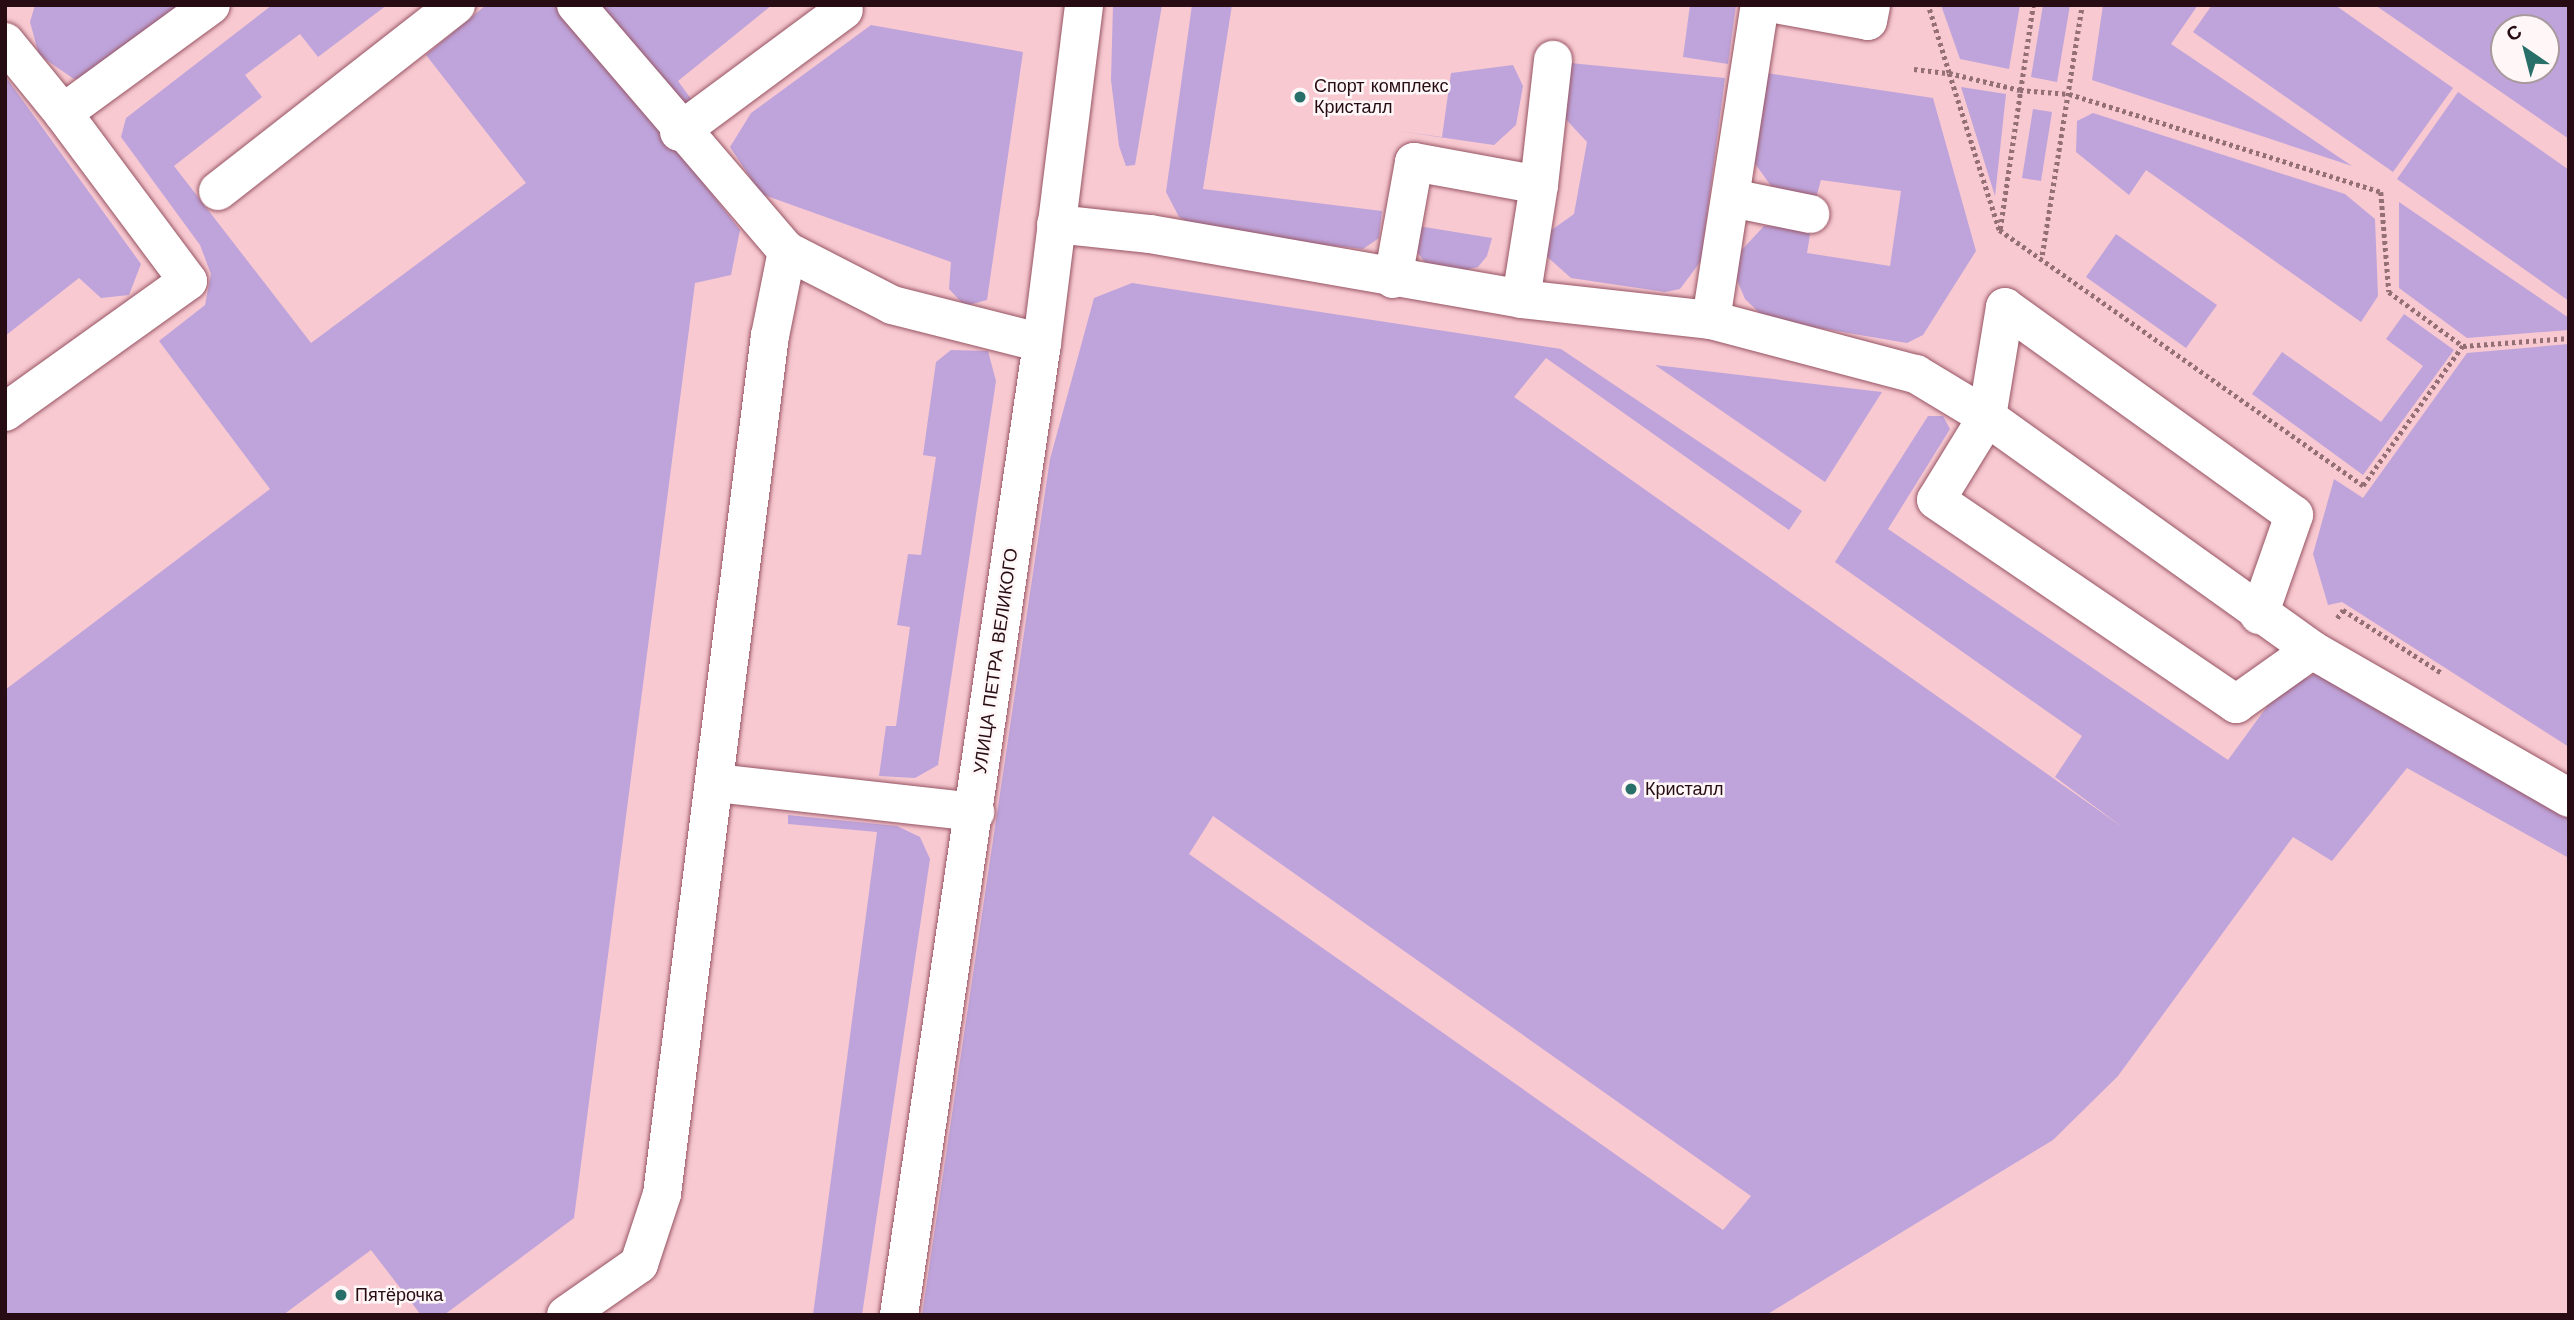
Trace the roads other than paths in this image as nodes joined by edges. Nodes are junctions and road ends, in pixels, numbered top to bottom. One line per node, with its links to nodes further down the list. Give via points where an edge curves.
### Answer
1 (211, 5): 11 (street)
2 (456, 5): 14 (street)
3 (576, 5): 12 (street)
4 (1084, 5): 17 (street, УЛИЦА ПЕТРА ВЕЛИКОГО)
5 (1760, 5): 15 (street)
6 (1781, 5): 7 (street, via 1868,22)
7 (1871, 5)
8 (844, 10): 12 (street)
9 (5, 42): 11 (street)
10 (1553, 61): 13 (street)
11 (63, 113): 23 (street, via 188,281)
12 (679, 132): 18 (street)
13 (1539, 185): 19 (street, via 1414,162); 20 (street)
14 (218, 191)
15 (1731, 198): 16 (street); 21 (street)
16 (1810, 214)
17 (1056, 224): 19 (street, via 1150,234); 22 (street, УЛИЦА ПЕТРА ВЕЛИКОГО)
18 (787, 251): 22 (street, via 892,305); 27 (street, via 770,336)
19 (1393, 279): 20 (street)
20 (1521, 299): 21 (street)
21 (1711, 320): 24 (street, via 1916,374)
22 (1042, 343): 29 (street, УЛИЦА ПЕТРА ВЕЛИКОГО)
23 (5, 412)
24 (1987, 417): 25 (street); 25 (street, via 2005,307 2294,514); 26 (street, via 1936,500 2236,704)
25 (2259, 615): 26 (street)
26 (2312, 650): 28 (street)
27 (716, 783): 29 (street); 30 (street, via 662,1194 639,1264)
28 (2569, 798)
29 (975, 812): 31 (street, УЛИЦА ПЕТРА ВЕЛИКОГО)
30 (566, 1315)
31 (899, 1315)

